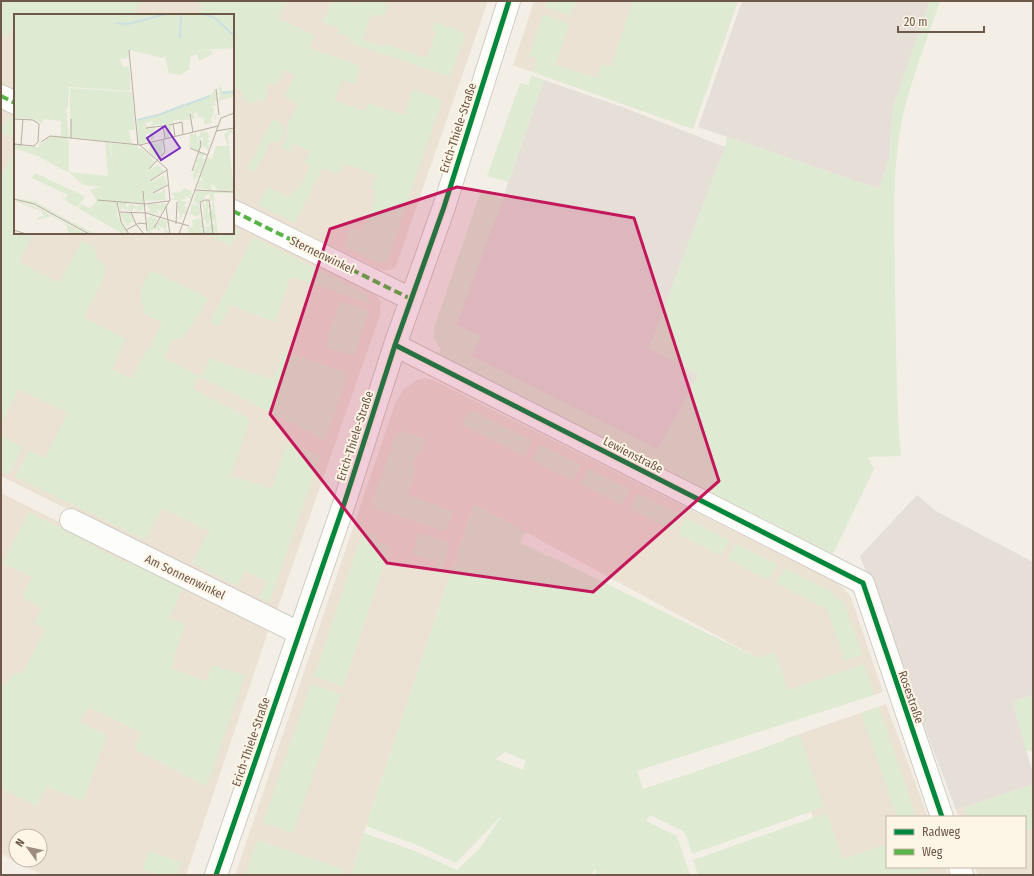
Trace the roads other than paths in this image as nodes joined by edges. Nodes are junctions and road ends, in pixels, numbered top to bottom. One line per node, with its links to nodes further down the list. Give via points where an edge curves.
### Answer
1 (509, 1): 5 (street, Erich-Thiele-Straße, via 444,207)
2 (1, 96): 3 (street)
3 (14, 102)
4 (234, 211): 5 (street, Sternenwinkel)
5 (411, 299): 6 (street, Erich-Thiele-Straße)
6 (395, 345): 8 (street, Lewienstraße); 9 (street, Erich-Thiele-Straße)
7 (71, 520): 9 (street, Am Sonnenwinkel)
8 (863, 583): 10 (street, Rosestraße)
9 (299, 633): 11 (street, Erich-Thiele-Straße)
10 (942, 816)
11 (216, 875)

